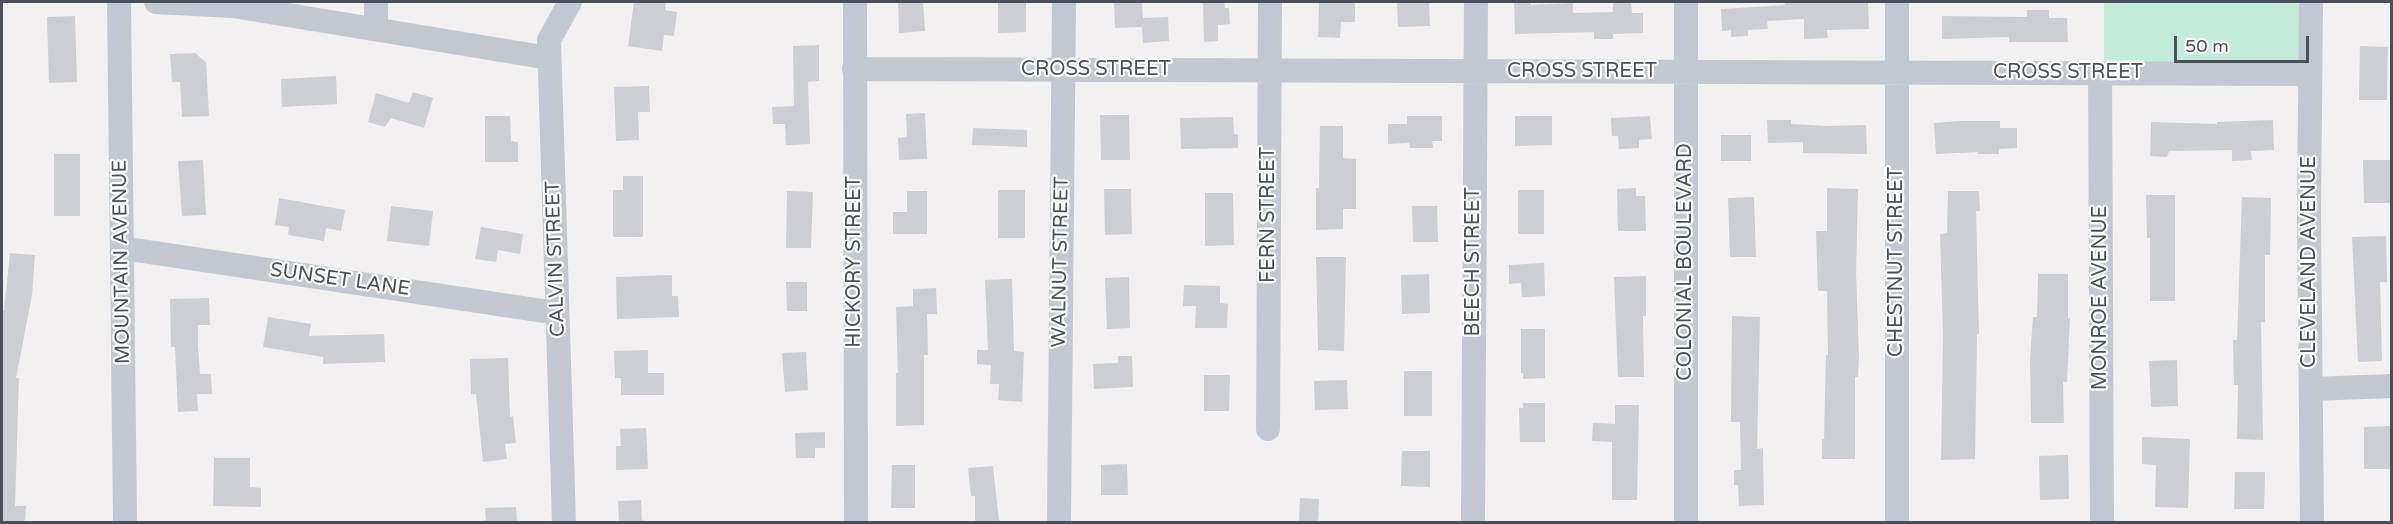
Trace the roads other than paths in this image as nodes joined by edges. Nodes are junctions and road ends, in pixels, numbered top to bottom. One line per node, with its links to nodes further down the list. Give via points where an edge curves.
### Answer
1 (119, 2): 22 (street, MOUNTAIN AVENUE)
2 (156, 2): 12 (street, via 233,6)
3 (376, 2): 12 (street)
4 (570, 2): 13 (street, CALVIN STREET, via 549,40)
5 (855, 2): 14 (street, HICKORY STREET)
6 (1064, 2): 15 (street, WALNUT STREET)
7 (1270, 2): 16 (street, FERN STREET)
8 (1476, 2): 17 (street, BEECH STREET)
9 (1686, 2): 18 (street, COLONIAL BOULEVARD)
10 (1897, 2): 19 (street, CHESTNUT STREET)
11 (2311, 2): 21 (street, CLEVELAND AVENUE)
12 (376, 28): 13 (street)
13 (549, 58): 23 (street, CALVIN STREET)
14 (854, 69): 15 (street, CROSS STREET); 29 (street, HICKORY STREET)
15 (1064, 70): 16 (street, CROSS STREET); 30 (street, WALNUT STREET)
16 (1269, 70): 17 (street, CROSS STREET); 26 (street, FERN STREET)
17 (1474, 71): 18 (street, CROSS STREET); 31 (street, BEECH STREET)
18 (1686, 72): 19 (street, CROSS STREET); 32 (street, COLONIAL BOULEVARD)
19 (1896, 72): 20 (street, CROSS STREET); 33 (street, CHESTNUT STREET)
20 (2100, 73): 21 (street, CROSS STREET); 34 (street, MONROE AVENUE)
21 (2310, 74): 25 (street, CLEVELAND AVENUE)
22 (122, 248): 23 (street, SUNSET LANE); 27 (street, MOUNTAIN AVENUE)
23 (557, 313): 28 (street, CALVIN STREET)
24 (2391, 386): 25 (street)
25 (2311, 389): 35 (street, CLEVELAND AVENUE)
26 (1268, 429)
27 (125, 522)
28 (564, 522)
29 (856, 522)
30 (1059, 522)
31 (1473, 522)
32 (1686, 522)
33 (1898, 522)
34 (2103, 522)
35 (2312, 522)

